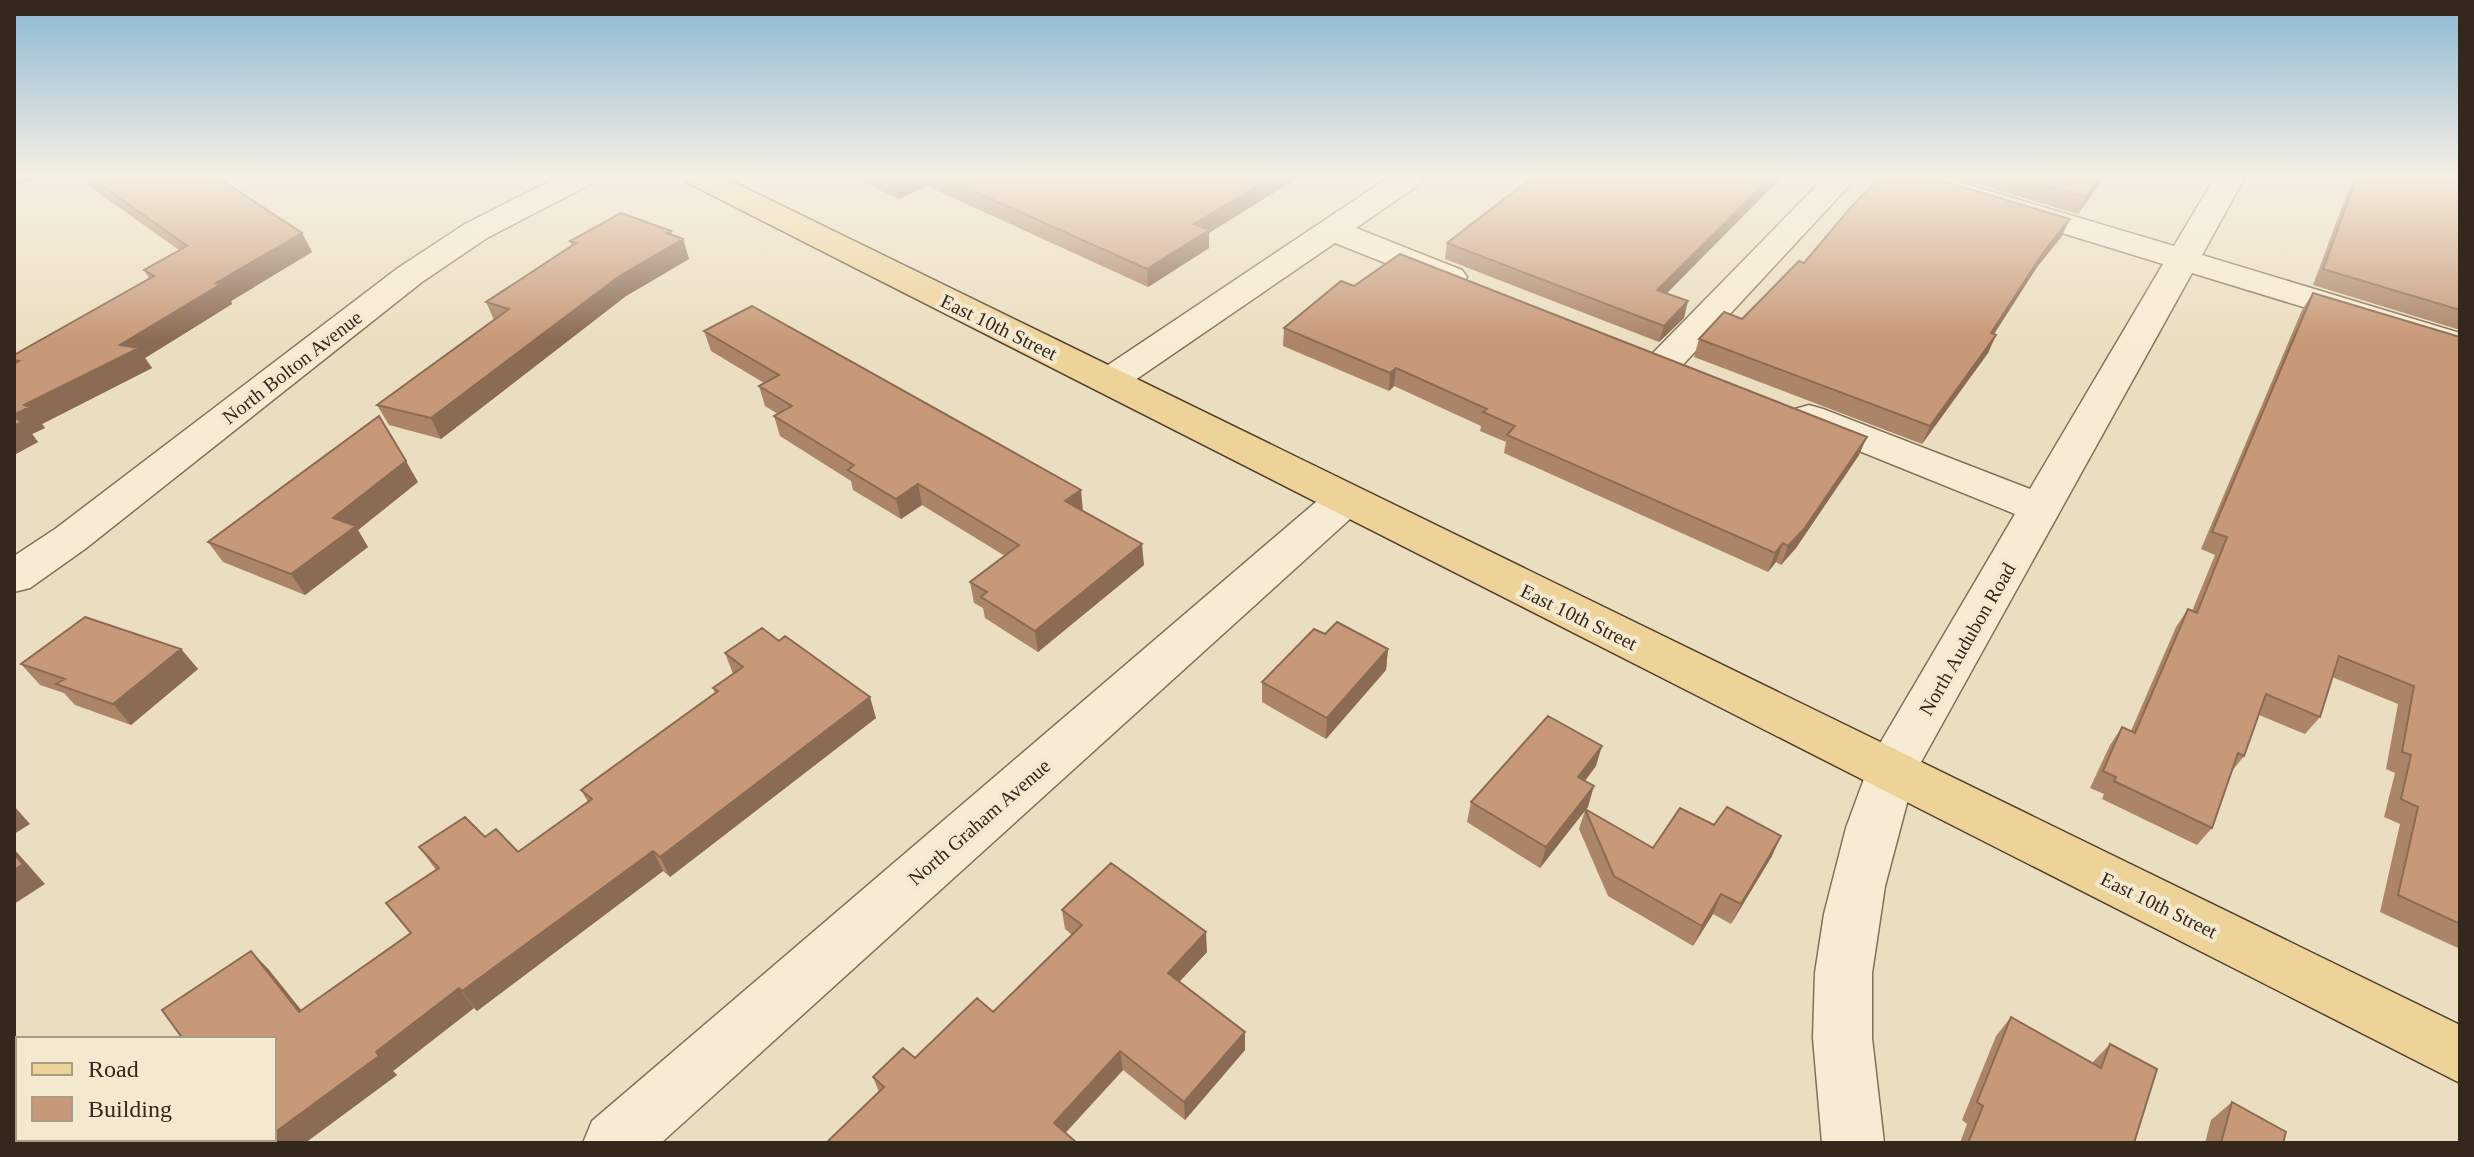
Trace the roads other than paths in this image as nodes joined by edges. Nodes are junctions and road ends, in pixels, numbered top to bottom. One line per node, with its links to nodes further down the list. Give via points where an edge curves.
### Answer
1 (476, 231): 16 (street, North Bolton Avenue, via 410,275)
2 (808, 231): 12 (main road, East 10th Street)
3 (1330, 231): 12 (street)
4 (1333, 231): 9 (street)
5 (1791, 231): 11 (street)
6 (2088, 231): 8 (street)
7 (2200, 231): 8 (street, North Audubon Road)
8 (2184, 260): 10 (street); 15 (street, North Audubon Road)
9 (1486, 292)
10 (2460, 344)
11 (1666, 362)
12 (1109, 381): 14 (main road, East 10th Street)
13 (1783, 407): 15 (street)
14 (1345, 500): 17 (main road, East 10th Street); 19 (street, North Graham Avenue)
15 (2041, 509): 17 (street, North Audubon Road)
16 (14, 577)
17 (1890, 771): 18 (main road, East 10th Street); 20 (street, North Audubon Road, via 1858,873 1845,962 1843,1044)
18 (2460, 1055)
19 (614, 1143)
20 (1853, 1143)

